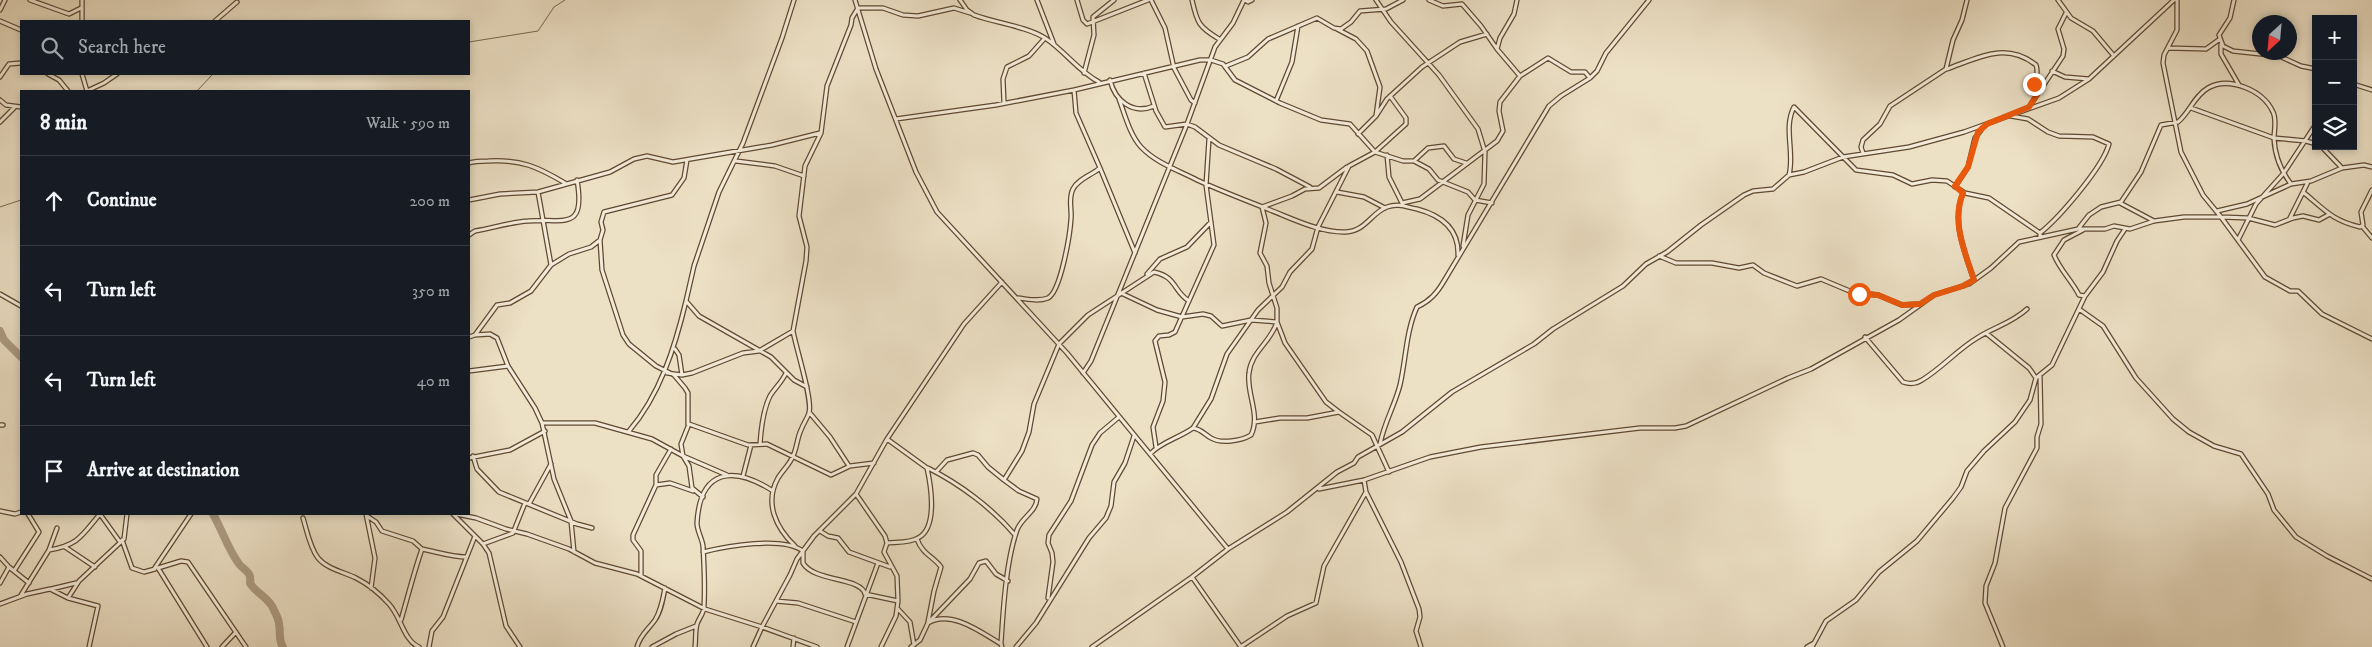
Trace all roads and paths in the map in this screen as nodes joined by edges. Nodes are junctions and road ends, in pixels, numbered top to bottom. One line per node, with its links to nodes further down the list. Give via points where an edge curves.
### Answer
1 (5, 0): 27 (street)
2 (30, 0): 24 (street, via 69,14)
3 (82, 0): 24 (street)
4 (794, 0): 97 (street)
5 (855, 0): 25 (street)
6 (960, 0): 29 (street)
7 (1037, 0): 41 (street)
8 (1077, 0): 33 (street, via 1082,20 1087,24)
9 (1114, 0): 33 (street, via 1093,17)
10 (1150, 0): 33 (street); 49 (street, via 1165,28)
11 (1192, 0): 39 (street, via 1199,24)
12 (1245, 0): 13 (street); 39 (street, via 1233,23)
13 (1252, 0)
14 (1376, 0): 26 (street)
15 (1401, 0): 26 (street, via 1392,8)
16 (1429, 0): 37 (street, via 1443,6 1462,4)
17 (1517, 0): 43 (street, via 1514,14)
18 (1650, 0): 60 (street, via 1606,53)
19 (1967, 0): 51 (street)
20 (2058, 0): 28 (street)
21 (2176, 0): 42 (street, via 2177,30); 44 (street)
22 (2234, 0): 40 (street)
23 (237, 2): 31 (street)
24 (81, 8): 30 (street)
25 (858, 8): 29 (street, via 883,8 918,16 954,8); 85 (street); 91 (street, via 827,86)
26 (1383, 9): 35 (street, via 1360,11 1351,22); 47 (street)
27 (0, 10)
28 (2066, 12): 44 (street, via 2093,31); 52 (street, via 2058,28 2064,52)
29 (970, 13): 38 (street)
30 (82, 20)
31 (216, 20)
32 (0, 21): 36 (street)
33 (1094, 22): 53 (street, via 1093,42)
34 (1298, 26): 35 (street, via 1320,18); 48 (street, via 1268,39 1248,57); 75 (street, via 1292,62)
35 (1337, 29): 83 (street, via 1356,39 1367,50 1380,87)
36 (20, 30)
37 (1487, 34): 43 (street); 47 (street, via 1468,39)
38 (1045, 38): 41 (street); 76 (street, via 1029,56 1007,68 1003,79)
39 (1219, 39): 45 (street)
40 (2220, 41): 42 (street, via 2206,49); 50 (street, via 2234,51 2280,56); 65 (street, via 2221,54)
41 (1054, 45): 53 (street)
42 (2168, 48): 87 (street, via 2163,63)
43 (1497, 49): 58 (street)
44 (2114, 56): 61 (street)
45 (1211, 60): 48 (street); 49 (street); 77 (street)
46 (20, 63): 59 (street, via 9,64)
47 (1429, 63): 72 (street); 100 (street, via 1473,120)
48 (1226, 66): 75 (street, via 1235,80)
49 (1174, 68): 54 (street); 77 (street)
50 (2312, 68)
51 (1946, 69): 71 (street, via 1978,57 2015,52 2036,65 2038,71 2034,84); 101 (street, via 1890,106 1880,124 1863,140)
52 (2052, 71): 61 (street); 71 (street)
53 (1084, 73): 63 (street)
54 (1144, 73): 62 (street); 78 (street)
55 (50, 75): 66 (street)
56 (82, 75): 67 (street)
57 (116, 75): 68 (street)
58 (1520, 76): 60 (street, via 1548,58 1571,72 1586,72); 100 (street, via 1500,102 1502,136)
59 (0, 77)
60 (1590, 78): 133 (street, via 1549,106 1520,150)
61 (2089, 79): 81 (street, via 2060,98)
62 (1110, 80): 63 (street); 73 (street, via 1112,92)
63 (1100, 83): 69 (street)
64 (2357, 85): 70 (street)
65 (2240, 86): 82 (street, via 2209,87); 93 (street, via 2265,100 2274,113)
66 (67, 90)
67 (89, 90)
68 (91, 90)
69 (1074, 90): 76 (street); 112 (street, via 1076,114)
70 (2372, 90)
71 (2038, 93): 81 (street)
72 (1390, 96): 83 (street); 99 (street, via 1408,121)
73 (1119, 99): 78 (street, via 1141,110); 109 (street, via 1140,146)
74 (0, 100): 79 (street)
75 (1276, 101): 92 (street, via 1321,120 1350,124)
76 (1004, 103): 85 (street)
77 (1195, 103): 88 (street)
78 (1154, 106): 88 (street, via 1165,127)
79 (14, 107): 80 (street); 86 (street)
80 (20, 107)
81 (2029, 107): 84 (street)
82 (2191, 108): 87 (street); 93 (street)
83 (1376, 116): 92 (street)
84 (2010, 116): 89 (street); 152 (street, via 2028,119 2059,136 2093,137 2109,144 2078,194)
85 (896, 119): 163 (street, via 924,189 937,212)
86 (0, 122)
87 (2176, 123): 134 (street, via 2161,125 2141,172); 138 (street, via 2181,152 2203,195)
88 (1187, 124): 94 (street); 109 (street)
89 (1987, 124): 101 (street, via 1909,147); 123 (street, via 1975,138 1968,167)
90 (2312, 131): 95 (street)
91 (821, 133): 97 (street); 116 (street, via 805,166)
92 (1358, 134): 99 (street)
93 (2274, 138): 95 (street); 114 (street)
94 (1209, 139): 122 (street); 124 (street)
95 (2306, 141): 96 (street); 114 (street)
96 (2312, 143)
97 (740, 150): 104 (street); 105 (street)
98 (2325, 150): 113 (street)
99 (1375, 152): 102 (street); 110 (street)
100 (1485, 152): 108 (street); 132 (street, via 1484,184)
101 (1863, 153): 103 (street)
102 (1387, 155): 106 (street, via 1402,161); 135 (street, via 1390,177)
103 (1843, 157): 115 (street); 115 (street, via 1794,107 1789,121 1792,160); 123 (street, via 1856,170 1893,175 1912,184 1941,180)
104 (687, 160): 117 (street, via 673,162 647,156 634,159 618,169); 154 (street, via 684,178 672,195 604,212)
105 (736, 161): 116 (street, via 775,166); 169 (street, via 718,196 694,266)
106 (1414, 161): 108 (street, via 1428,148 1444,146 1454,159); 118 (street)
107 (470, 163): 120 (street, via 505,160 525,163)
108 (1467, 164): 118 (street)
109 (1170, 166): 122 (street); 157 (street)
110 (1349, 166): 124 (street, via 1319,188); 127 (street)
111 (2372, 167): 113 (street)
112 (1100, 168): 157 (street); 168 (street, via 1076,184 1072,192 1062,270 1053,294 1038,301)
113 (2342, 168): 119 (street)
114 (2283, 174): 121 (street); 130 (street)
115 (1789, 175): 159 (street, via 1773,189 1744,195)
116 (804, 176): 178 (street, via 799,216 807,247 806,262)
117 (577, 180): 120 (street); 144 (street, via 580,198 576,214 564,222)
118 (1443, 182): 132 (street, via 1468,192); 135 (street, via 1420,199)
119 (2309, 182): 121 (street); 128 (street)
120 (566, 184): 126 (street)
121 (2291, 184): 130 (street)
122 (1206, 185): 136 (street); 145 (street)
123 (1955, 186): 129 (street)
124 (1310, 188): 136 (street)
125 (2372, 190): 146 (street, via 2361,212)
126 (538, 192): 131 (street); 144 (street)
127 (1337, 192): 137 (street, via 1364,197); 147 (street)
128 (2303, 192): 139 (street); 142 (street)
129 (1963, 193): 152 (street, via 1989,198); 162 (street, via 1957,218)
130 (2261, 198): 138 (street); 141 (street)
131 (470, 200)
132 (1475, 200): 133 (street); 156 (street, via 1465,226)
133 (1492, 203): 156 (street)
134 (2120, 203): 143 (street); 148 (street, via 2100,207)
135 (1402, 204): 137 (street); 158 (street, via 1428,211 1446,223 1456,240)
136 (1262, 207): 147 (street); 166 (street, via 1266,223 1260,253 1267,266)
137 (1385, 208): 147 (street, via 1352,230)
138 (2217, 211): 140 (street)
139 (2328, 215): 142 (street, via 2319,220 2303,216); 146 (street)
140 (2221, 217): 141 (street); 143 (street); 155 (street)
141 (2248, 218): 142 (street, via 2275,225); 155 (street)
142 (2290, 220)
143 (2154, 221): 149 (street)
144 (544, 222): 151 (street, via 525,221); 160 (street)
145 (1211, 222): 161 (street, via 1187,247 1160,259); 170 (street, via 1213,248)
146 (2362, 226): 153 (street)
147 (1318, 227): 166 (street, via 1309,253)
148 (2078, 229): 150 (street); 152 (street)
149 (2125, 229): 150 (street, via 2114,226); 167 (street, via 2116,241 2103,272)
150 (2084, 230): 167 (street, via 2064,240 2054,255 2079,295)
151 (470, 234)
152 (2040, 235): 162 (street, via 2019,242)
153 (2372, 238)
154 (600, 240): 160 (street); 189 (street, via 602,270 623,335 629,344)
155 (2238, 241): 183 (street, via 2265,277 2298,292 2322,314)
156 (1463, 247): 158 (street)
157 (1135, 253): 165 (street)
158 (1458, 256): 208 (street, via 1436,294 1417,307 1411,320 1399,386)
159 (1659, 256): 171 (street, via 1679,263 1699,262 1739,268 1753,265 1797,286 1821,279 1859,294 1878,295 1902,305); 208 (street, via 1623,286 1452,392 1402,432)
160 (552, 265): 180 (street, via 531,291 492,309)
161 (1147, 275): 165 (street); 170 (street, via 1154,272 1169,277)
162 (1974, 280): 171 (street, via 1934,295)
163 (1002, 282): 168 (street); 206 (street, via 964,324)
164 (0, 294): 172 (street)
165 (1120, 294): 175 (street); 184 (street, via 1088,315); 191 (street)
166 (1274, 295): 176 (street); 177 (street)
167 (2085, 296): 174 (street)
168 (1018, 298): 184 (street)
169 (686, 301): 185 (street); 186 (street, via 699,316)
170 (1189, 301): 175 (street)
171 (1920, 304): 182 (street, via 1899,320)
172 (20, 306)
173 (2027, 309): 179 (street, via 2010,323)
174 (2079, 309): 192 (street, via 2052,366); 274 (street, via 2103,326 2136,378 2173,419 2214,446 2241,454 2268,494 2274,510 2296,537)
175 (1182, 317): 176 (street, via 1202,314 1227,326); 210 (street, via 1175,332 1159,336 1155,341 1165,382 1163,401 1153,427)
176 (1251, 320): 177 (street); 202 (street, via 1227,354 1211,399)
177 (1277, 322): 197 (street, via 1285,342 1314,385); 199 (street, via 1270,340 1254,357 1248,373)
178 (793, 331): 186 (street); 195 (street)
179 (1986, 333): 182 (street, via 1921,381 1908,383 1898,377); 194 (street, via 2025,364)
180 (475, 335): 181 (street); 187 (street, via 490,334 497,338)
181 (470, 337)
182 (1865, 337): 221 (street, via 1811,369 1686,426 1481,446 1430,457)
183 (2372, 339)
184 (1059, 344): 191 (street); 224 (street, via 1034,404 1022,451)
185 (674, 349): 189 (street); 193 (street, via 679,355)
186 (759, 351): 190 (street, via 771,357); 193 (street)
187 (508, 366): 188 (street); 200 (street)
188 (470, 371)
189 (665, 372): 193 (street); 201 (street, via 674,375 688,393); 204 (street, via 645,412)
190 (786, 373): 195 (street); 207 (street, via 770,397)
191 (1084, 373): 198 (street)
192 (2040, 374): 194 (street); 321 (street, via 2041,424 2037,448 2005,508 1995,563 1986,586 1985,604)
193 (682, 375)
194 (2036, 378): 298 (street, via 2030,400 2015,422 1984,450 1934,522 1879,572 1856,600 1830,617)
195 (807, 387): 196 (street)
196 (809, 412): 214 (street); 218 (street)
197 (1339, 412): 199 (street); 208 (street, via 1372,435)
198 (1119, 417): 205 (street); 286 (street, via 1092,445 1071,501 1049,535 1053,562)
199 (1255, 422): 202 (street, via 1251,435 1232,441 1214,440)
200 (542, 423): 203 (street); 204 (street, via 595,423)
201 (687, 426): 209 (street, via 691,424); 213 (street, via 681,444)
202 (1193, 428): 210 (street)
203 (545, 431): 215 (street, via 510,450); 217 (street)
204 (629, 431): 211 (street)
205 (1135, 435): 212 (street); 286 (street, via 1114,482 1106,518)
206 (886, 439): 216 (street); 219 (street)
207 (760, 444): 209 (street); 214 (street)
208 (1378, 444): 221 (street); 227 (street)
209 (751, 445): 223 (street)
210 (1156, 447): 212 (street)
211 (671, 449): 213 (street); 226 (street, via 656,475)
212 (1150, 454): 259 (street)
213 (683, 456): 222 (street); 228 (street, via 689,466)
214 (793, 456): 218 (street, via 831,475); 229 (street)
215 (470, 457): 233 (street, via 476,469 494,488)
216 (874, 462): 218 (street); 231 (street)
217 (551, 464): 233 (street); 245 (street)
218 (849, 466)
219 (927, 468): 220 (street); 252 (street, via 931,518)
220 (936, 472): 224 (street, via 947,460 973,453); 250 (street, via 974,497)
221 (1389, 472): 225 (street)
222 (727, 475): 223 (street); 232 (street, via 712,481)
223 (743, 476): 229 (street)
224 (1004, 480): 250 (street, via 1037,499)
225 (1364, 480): 227 (street); 230 (street)
226 (656, 485): 228 (street, via 670,482); 272 (street, via 633,535 641,551)
227 (1318, 489): 259 (street)
228 (694, 491): 232 (street)
229 (772, 491): 256 (street, via 772,509 778,524)
230 (1366, 492): 318 (street, via 1324,566 1316,603 1287,616); 319 (street, via 1401,562 1419,609 1416,631)
231 (856, 494): 249 (street); 254 (street)
232 (703, 497): 263 (street, via 697,526)
233 (527, 504): 245 (street); 248 (street)
234 (0, 511): 235 (street)
235 (20, 512)
236 (29, 515): 271 (street, via 39,532)
237 (99, 515): 257 (street, via 85,534)
238 (101, 515): 253 (street)
239 (127, 515): 253 (street, via 126,534)
240 (189, 515): 270 (street)
241 (367, 515): 258 (street, via 382,531 413,541); 279 (street, via 374,558)
242 (456, 515): 251 (street)
243 (460, 515): 248 (street)
244 (304, 518): 279 (street, via 318,558)
245 (571, 521): 247 (street); 262 (street)
246 (57, 528): 260 (street)
247 (592, 528)
248 (514, 531): 255 (street); 262 (street)
249 (820, 531): 261 (street); 266 (street, via 838,538 849,552)
250 (1015, 535): 276 (street)
251 (475, 536): 255 (street); 265 (street)
252 (917, 539): 254 (street); 293 (street, via 941,567)
253 (121, 541): 268 (street); 270 (street, via 132,568 144,572)
254 (887, 543): 269 (street, via 884,552)
255 (483, 544): 307 (street, via 489,554 506,626)
256 (795, 546): 261 (street); 263 (street, via 740,544)
257 (65, 547): 260 (street); 268 (street)
258 (422, 549): 265 (street); 291 (street)
259 (1228, 549): 273 (street)
260 (49, 550): 277 (street)
261 (803, 551): 282 (street, via 805,566 840,582 859,585); 287 (street)
262 (574, 552): 272 (street, via 595,563)
263 (703, 552): 290 (street)
264 (0, 557): 267 (street)
265 (467, 557): 306 (street, via 443,617 432,631)
266 (878, 563): 269 (street); 282 (street)
267 (9, 567): 271 (street); 278 (street)
268 (95, 567): 275 (street)
269 (891, 567): 285 (street, via 897,576)
270 (156, 569): 296 (street, via 188,562); 302 (street)
271 (14, 571): 277 (street)
272 (641, 576): 280 (street)
273 (1192, 577): 317 (street); 318 (street)
274 (2372, 579)
275 (79, 581): 281 (street); 284 (street)
276 (1008, 581): 293 (street, via 996,574 986,561 979,563 970,579); 300 (street)
277 (28, 583): 283 (street)
278 (0, 584)
279 (371, 588): 291 (street)
280 (665, 588): 290 (street); 308 (street, via 660,611 641,634)
281 (50, 589): 283 (street); 284 (street)
282 (865, 594): 285 (street); 292 (street)
283 (21, 596): 288 (street)
284 (68, 598): 301 (street, via 98,606)
285 (898, 601): 289 (street)
286 (1048, 601): 316 (street, via 1036,623)
287 (776, 602): 292 (street, via 798,603); 295 (street)
288 (0, 604)
289 (898, 608): 299 (street, via 910,622); 315 (street)
290 (705, 609): 294 (street); 295 (street)
291 (401, 620): 305 (street, via 409,641)
292 (856, 622): 314 (street)
293 (928, 623): 299 (street, via 920,640); 300 (street, via 942,618 957,622)
294 (696, 626): 309 (street); 310 (street)
295 (762, 626): 297 (street); 311 (street)
296 (236, 632): 303 (street); 304 (street)
297 (794, 638): 312 (street); 313 (street)
298 (1813, 645): 320 (street)
299 (913, 646)
300 (1002, 646)
301 (90, 647)
302 (207, 647)
303 (222, 647)
304 (246, 647)
305 (419, 647)
306 (429, 647)
307 (520, 647)
308 (637, 647)
309 (652, 647)
310 (695, 647)
311 (753, 647)
312 (793, 647)
313 (817, 647)
314 (847, 647)
315 (881, 647)
316 (1016, 647)
317 (1092, 647)
318 (1241, 647)
319 (1421, 647)
320 (1807, 647)
321 (2003, 647)

